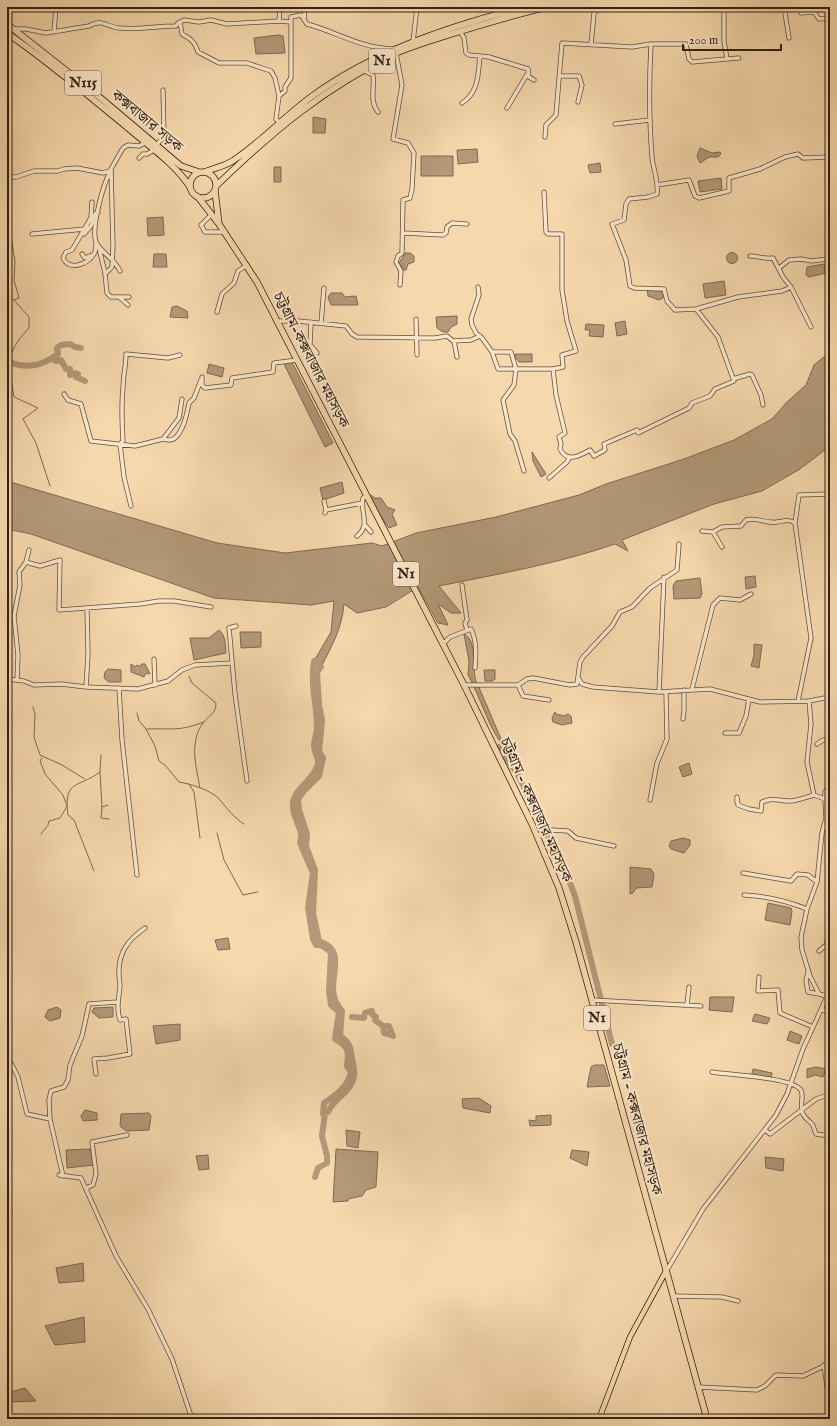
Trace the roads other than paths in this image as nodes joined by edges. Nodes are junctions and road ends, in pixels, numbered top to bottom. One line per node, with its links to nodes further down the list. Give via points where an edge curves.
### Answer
1 (56, 7): 18 (street)
2 (280, 7): 12 (street)
3 (304, 7): 16 (street)
4 (417, 7): 22 (street)
5 (521, 7): 22 (highway, N1)
6 (546, 7): 19 (highway, N1)
7 (598, 7): 24 (street, via 594,13)
8 (724, 7): 28 (street)
9 (784, 7): 21 (street)
10 (800, 7): 11 (street, via 801,12 814,12 818,20)
11 (830, 18)
12 (279, 21): 13 (street, via 227,24 211,20); 14 (street)
13 (180, 22): 18 (street, via 176,26 132,28 113,28 103,22); 34 (street, via 182,34 192,39 198,52 219,63 247,63 271,71)
14 (291, 22): 16 (street, via 291,16 301,15); 34 (street, via 291,78 285,91)
15 (7, 24): 17 (highway, কক্সবাজার সড়ক / N115)
16 (307, 24): 25 (street, via 365,46)
17 (15, 30): 18 (street, via 26,29 46,33); 45 (highway, কক্সবাজার সড়ক / N115, via 97,95)
18 (54, 31)
19 (460, 31): 25 (highway, N1); 26 (street, via 464,38 466,53)
20 (7, 34): 44 (highway, কক্সবাজার সড়ক / N115, via 94,100)
21 (789, 38)
22 (413, 42): 25 (highway, N1)
23 (651, 44): 24 (street, via 632,47); 28 (street, via 686,44 692,62); 39 (street)
24 (591, 45): 31 (street, via 562,43)
25 (395, 51): 29 (highway, N1); 40 (highway, N1, via 331,84); 66 (street, via 402,85 393,139 408,143 414,153 410,198 403,200)
26 (480, 56): 30 (street, via 528,69); 36 (street, via 474,92)
27 (739, 58): 28 (street)
28 (727, 59)
29 (364, 71): 38 (street, via 373,75 373,100); 55 (highway, N1, via 312,101 265,140)
30 (528, 73): 32 (street); 37 (street)
31 (560, 76): 35 (street, via 579,76 582,85); 42 (street, via 556,115 546,125)
32 (534, 80)
33 (163, 90): 45 (street, via 164,137)
34 (279, 96): 40 (street, via 276,119)
35 (578, 102)
36 (462, 103)
37 (507, 108)
38 (378, 112)
39 (650, 120): 41 (street); 53 (street, via 652,158)
40 (279, 122): 51 (highway, N1, via 233,161)
41 (615, 124)
42 (545, 138)
43 (120, 143): 46 (street)
44 (145, 143): 45 (highway, কক্সবাজার সড়ক / N115); 46 (street)
45 (155, 147): 48 (street); 50 (highway, কক্সবাজার সড়ক / N115, via 182,166); 54 (highway, কক্সবাজার সড়ক / N115, via 178,170)
46 (123, 148): 49 (street)
47 (830, 157): 53 (street, via 803,158 798,154 785,157 760,169 729,178 729,192 699,198 695,196 689,180)
48 (139, 158)
49 (111, 169): 52 (street, via 106,173 77,168 58,172 34,171 16,178); 59 (street, via 104,184); 73 (street)
50 (198, 172): 51 (highway); 54 (highway, via 191,178)
51 (206, 172): 55 (highway, via 214,176)
52 (7, 177)
53 (657, 185): 86 (street, via 656,194 629,199 624,220 612,224 626,260 630,286 664,289 667,301 675,310)
54 (190, 187): 57 (highway)
55 (216, 188): 57 (highway, via 208,198); 61 (highway, চট্টগ্রাম-কক্সবাজার মহাসড়ক / N1)
56 (544, 192): 103 (street, via 546,232 562,234 562,290 567,321 576,351 562,355 563,367)
57 (198, 198): 60 (highway, চট্টগ্রাম-কক্সবাজার মহাসড়ক / N1)
58 (92, 202): 63 (street, via 91,217)
59 (98, 212): 67 (street); 68 (street, via 91,226)
60 (211, 215): 61 (highway, চট্টগ্রাম-কক্সবাজার মহাসড়ক / N1); 64 (street, via 201,225 205,232)
61 (219, 224): 64 (highway, চট্টগ্রাম-কক্সবাজার মহাসড়ক / N1)
62 (467, 224): 66 (street, via 452,223 442,235)
63 (85, 229): 65 (street); 68 (street)
64 (224, 232): 74 (highway, চট্টগ্রাম-কক্সবাজার মহাসড়ক / N1)
65 (32, 234)
66 (403, 234): 79 (street, via 402,253 396,262 401,271)
67 (96, 242): 69 (street); 70 (street)
68 (73, 247): 70 (street, via 63,258 69,265 85,263)
69 (99, 247): 73 (street); 78 (street)
70 (94, 253): 71 (street, via 85,258)
71 (82, 254)
72 (750, 256): 75 (street, via 773,258)
73 (112, 258): 76 (street); 78 (street, via 112,267)
74 (247, 265): 87 (street, via 238,271 234,284 223,292); 89 (highway, চট্টগ্রাম-কক্সবাজার মহাসড়ক / N1)
75 (779, 268): 77 (street, via 789,260 827,259); 81 (street)
76 (120, 271)
77 (830, 272)
78 (105, 274): 83 (street, via 109,296)
79 (400, 285)
80 (478, 287): 93 (street, via 479,296 471,319 476,333)
81 (791, 287): 86 (street, via 782,291 738,297); 92 (street)
82 (324, 288): 91 (street)
83 (119, 297): 84 (street); 85 (street)
84 (129, 297)
85 (128, 305)
86 (696, 309): 104 (street, via 718,337)
87 (217, 312)
88 (416, 319): 94 (street)
89 (277, 321): 90 (street); 101 (highway, চট্টগ্রাম-কক্সবাজার মহাসড়ক / N1)
90 (311, 322): 91 (street); 97 (street, via 310,345)
91 (321, 323): 94 (street, via 346,326 357,337)
92 (811, 327)
93 (480, 336): 95 (street, via 471,340); 96 (street)
94 (417, 337): 95 (street, via 435,338 448,335); 99 (street)
95 (454, 341): 100 (street)
96 (492, 352): 102 (street, via 498,369); 102 (street, via 511,352)
97 (317, 353)
98 (180, 355): 109 (street, via 168,358 126,354 122,406 123,441)
99 (417, 356)
100 (457, 357)
101 (297, 360): 108 (street, via 274,363 274,372 232,378 231,385 205,388 202,385 202,377 194,398 188,402 186,418 176,438); 114 (highway, চট্টগ্রাম-কক্সবাজার মহাসড়ক / N1)
102 (516, 369): 103 (street); 111 (street, via 514,386 503,400 510,434 515,441)
103 (553, 369): 110 (street, via 565,433 559,437 560,449)
104 (733, 379): 107 (street, via 752,375); 110 (street, via 734,381 715,389 710,396 692,403 689,408 638,433 637,430 604,444 605,450 594,456 590,450 576,458)
105 (64, 394): 109 (street, via 68,400 81,404 90,442)
106 (182, 399): 108 (street, via 179,418)
107 (763, 406)
108 (163, 439): 109 (street, via 135,446)
109 (120, 446): 117 (street)
110 (569, 458): 112 (street)
111 (524, 471)
112 (549, 478)
113 (830, 494): 118 (street); 119 (street, via 799,495)
114 (366, 496): 116 (street); 136 (highway, চট্টগ্রাম-কক্সবাজার মহাসড়ক / N1)
115 (324, 501): 116 (street, via 325,512)
116 (362, 503): 120 (street)
117 (131, 506)
118 (830, 512)
119 (795, 523): 123 (street, via 790,520 767,522 752,518 741,526 722,527); 156 (street, via 811,638)
120 (365, 525): 122 (street); 124 (street)
121 (702, 531): 123 (street)
122 (371, 532)
123 (713, 532): 126 (street)
124 (357, 536)
125 (679, 544): 129 (street, via 677,570)
126 (722, 548)
127 (29, 550): 128 (street)
128 (26, 562): 133 (street, via 40,566 60,560 58,610); 143 (street, via 19,572 20,585 14,616 18,655)
129 (664, 577): 142 (street, via 632,607 620,612 612,626 583,657); 151 (street)
130 (462, 585): 135 (street)
131 (751, 594): 149 (street, via 740,600 720,598 713,605)
132 (211, 607): 133 (street, via 159,601)
133 (87, 609): 147 (street)
134 (236, 626): 139 (street, via 229,628)
135 (467, 630): 137 (street, via 446,640); 140 (street, via 471,629 474,635)
136 (438, 636): 137 (highway, চট্টগ্রাম - কক্সবাজার মহাসড়ক / N1)
137 (442, 645): 145 (highway, চট্টগ্রাম - কক্সবাজার মহাসড়ক / N1)
138 (154, 659): 144 (street)
139 (232, 663): 144 (street, via 195,665); 162 (street)
140 (476, 668)
141 (7, 679): 143 (street)
142 (578, 679): 146 (street, via 574,686 533,678); 151 (street, via 582,684 593,688)
143 (16, 680): 147 (street, via 34,685 61,684)
144 (155, 685): 148 (street, via 138,689)
145 (464, 685): 146 (street); 168 (highway, চট্টগ্রাম - কক্সবাজার মহাসড়ক / N1)
146 (518, 685): 155 (street, via 523,696)
147 (86, 687): 148 (street)
148 (119, 688): 171 (street)
149 (692, 689): 150 (street); 154 (street, via 710,689)
150 (684, 690): 152 (street); 158 (street)
151 (659, 692): 152 (street)
152 (666, 692): 166 (street, via 667,739 656,763)
153 (830, 697): 157 (street)
154 (749, 698): 156 (street, via 760,702); 159 (street, via 746,716 739,733)
155 (549, 700)
156 (798, 701): 157 (street)
157 (809, 702): 164 (street, via 811,724 807,762)
158 (682, 719)
159 (725, 733)
160 (830, 740): 161 (street, via 823,740)
161 (817, 744)
162 (247, 781)
163 (830, 790): 165 (street, via 827,789 825,792)
164 (814, 794): 165 (street); 167 (street, via 789,801 774,798 767,800 762,802 761,811 738,805 738,797)
165 (825, 799): 172 (street, via 826,818)
166 (650, 800)
167 (737, 802)
168 (540, 835): 169 (street, via 568,831 576,838); 184 (highway, চট্টগ্রাম - কক্সবাজার মহাসড়ক / N1, via 559,888)
169 (614, 846)
170 (743, 873): 172 (street, via 791,881 797,874 808,875)
171 (137, 875)
172 (817, 882): 174 (street)
173 (744, 895): 174 (street, via 763,896)
174 (807, 909): 178 (street, via 801,937 802,950)
175 (145, 928): 185 (street, via 132,937 123,948 118,972 120,986)
176 (830, 933): 177 (street, via 826,945)
177 (819, 951)
178 (809, 970): 182 (street); 182 (street, via 806,981 808,992)
179 (759, 978): 190 (street, via 758,991 778,990 780,1014)
180 (689, 987): 186 (street)
181 (830, 990): 183 (street)
182 (819, 994): 183 (street)
183 (827, 996): 188 (street)
184 (592, 1000): 186 (street); 204 (highway, চট্টগ্রাম - কক্সবাজার মহাসড়ক / N1)
185 (117, 1002): 193 (street, via 120,1020 126,1019 130,1054 94,1059); 197 (street, via 89,1004 82,1036 70,1065 68,1080 64,1087 51,1091)
186 (688, 1005): 187 (street)
187 (701, 1006)
188 (822, 1010): 189 (street); 190 (street)
189 (830, 1011)
190 (813, 1027): 194 (street)
191 (7, 1055): 197 (street, via 18,1077 26,1114)
192 (712, 1072): 194 (street)
193 (96, 1074)
194 (791, 1083): 196 (street, via 802,1093); 198 (street, via 776,1115)
195 (830, 1094): 196 (street, via 816,1099)
196 (802, 1111): 198 (street, via 770,1134); 200 (street, via 806,1119 812,1123 816,1134)
197 (50, 1119): 201 (street, via 61,1176 81,1178)
198 (765, 1130): 204 (street, via 704,1209)
199 (127, 1135): 201 (street, via 92,1142 96,1174 93,1185)
200 (830, 1136)
201 (86, 1188): 210 (street, via 116,1256 148,1309 172,1359)
202 (7, 1202): 203 (street, via 10,1211)
203 (7, 1212)
204 (666, 1271): 205 (highway, চট্টগ্রাম - কক্সবাজার মহাসড়ক / N1); 211 (main road, via 630,1337)
205 (673, 1296): 206 (street, via 722,1297); 209 (highway, চট্টগ্রাম - কক্সবাজার মহাসড়ক / N1)
206 (738, 1301)
207 (830, 1364): 208 (street)
208 (824, 1365): 209 (street, via 803,1376 776,1375 757,1390); 213 (street)
209 (698, 1387): 212 (highway, চট্টগ্রাম - কক্সবাজার মহাসড়ক / N1)
210 (192, 1419)
211 (599, 1419)
212 (707, 1419)
213 (830, 1419)

